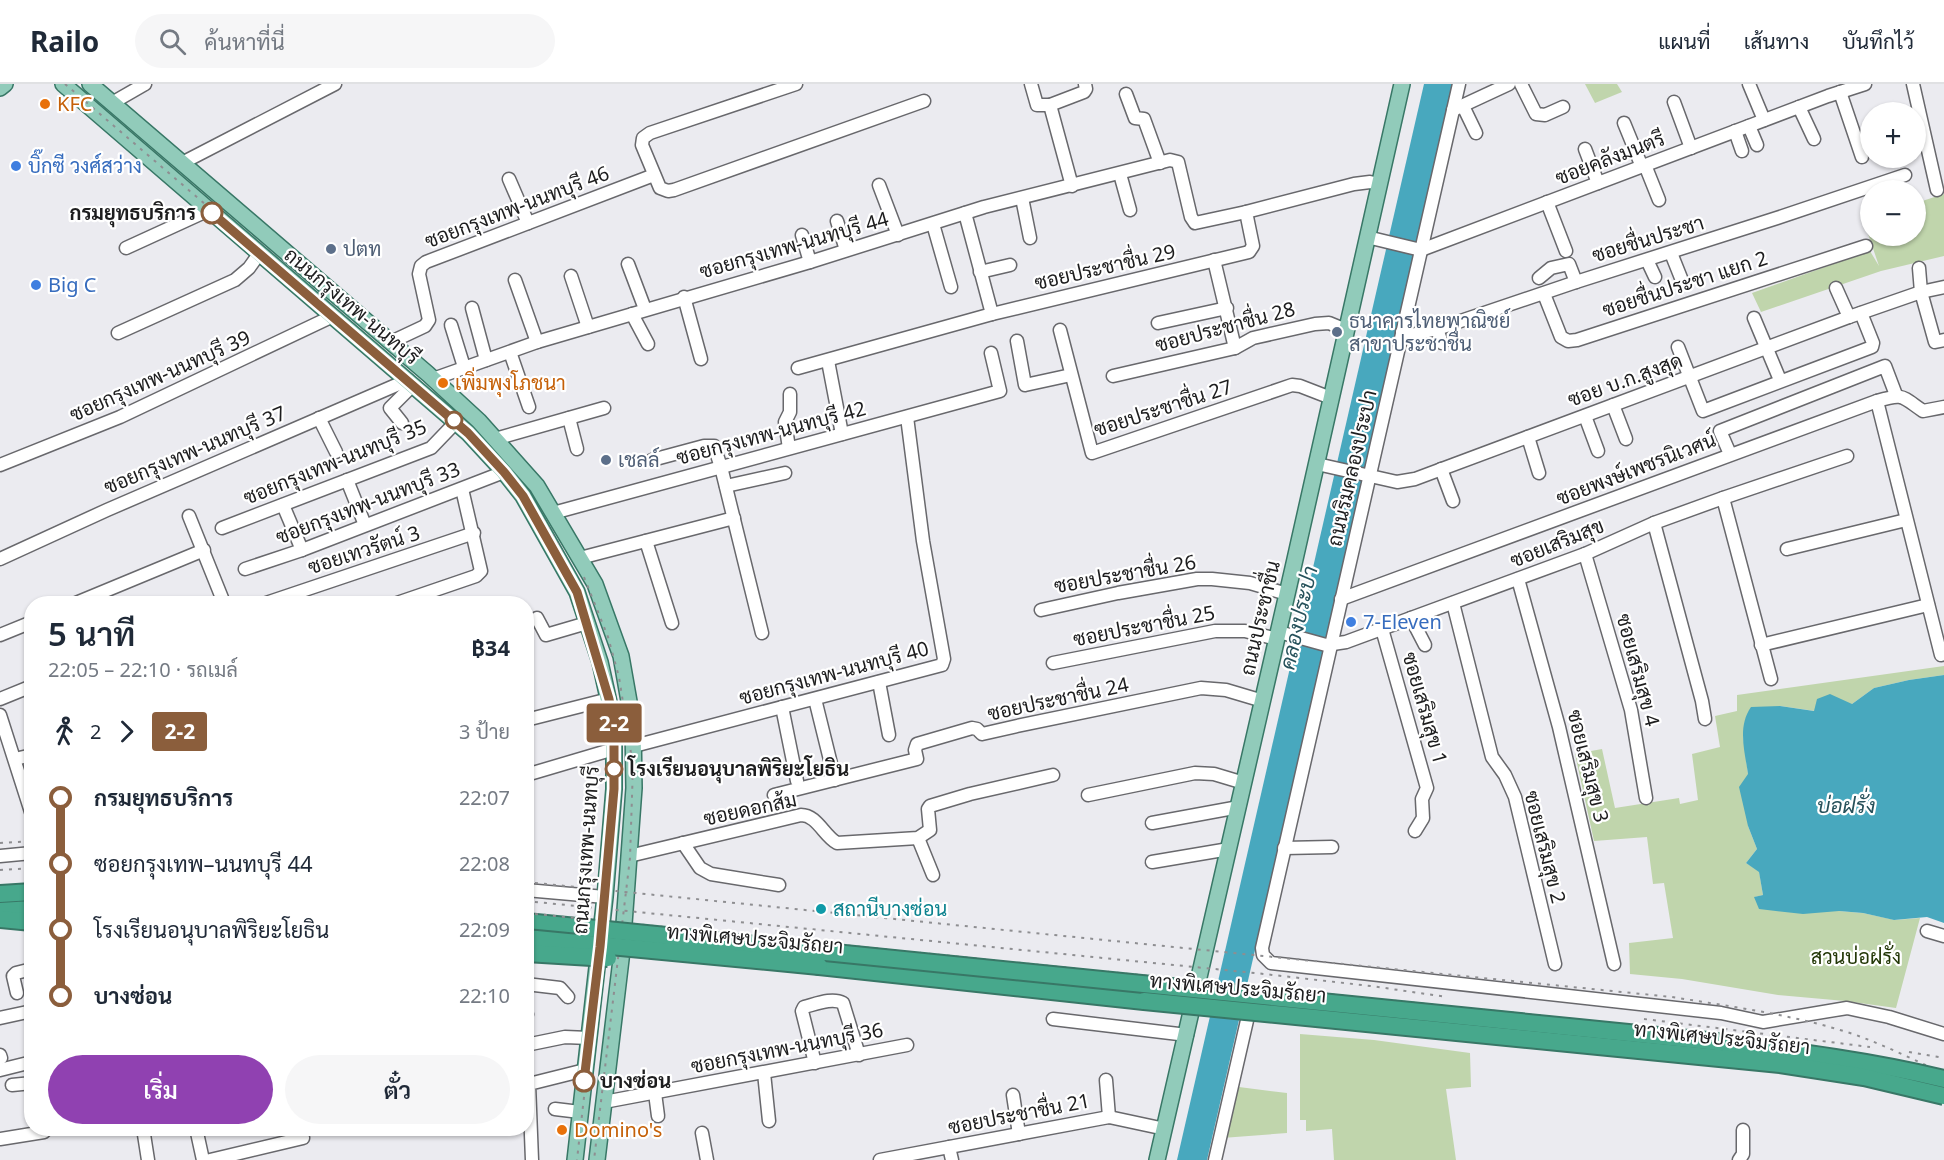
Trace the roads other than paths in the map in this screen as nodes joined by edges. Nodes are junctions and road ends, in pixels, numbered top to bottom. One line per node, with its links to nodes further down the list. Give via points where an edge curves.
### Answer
1 (5, 84): 17 (main road)
2 (63, 84): 53 (main road, ถนนกรุงเทพ-นนทบุรี)
3 (90, 84): 22 (main road, ถนนกรุงเทพ-นนทบุรี)
4 (145, 84): 22 (street)
5 (335, 84): 39 (street)
6 (796, 84): 43 (street, via 650,133 643,138 642,145)
7 (1031, 84): 23 (street, via 1037,105)
8 (1085, 84): 23 (street, via 1084,92)
9 (1402, 84): 46 (main road, ถนนประชาชื่น)
10 (1459, 84): 26 (street, ถนนริมคลองประปา)
11 (1509, 84): 26 (street)
12 (1521, 84): 24 (street, via 1536,114)
13 (1751, 84): 28 (street)
14 (1823, 84): 19 (street)
15 (1865, 84): 19 (street, ซอยคลังมนตรี)
16 (1913, 84): 49 (street)
17 (0, 88)
18 (1126, 94): 38 (street, via 1135,118 1144,119)
19 (1834, 94): 25 (street, ซอยคลังมนตรี); 37 (street)
20 (924, 101): 43 (street, via 674,190 660,188)
21 (1674, 102): 34 (street)
22 (112, 103): 39 (main road, ถนนกรุงเทพ-นนทบุรี)
23 (1050, 105): 48 (street)
24 (1563, 107)
25 (1799, 107): 28 (street, ซอยคลังมนตรี); 32 (street)
26 (1458, 108): 31 (street); 68 (street, ถนนริมคลองประปา)
27 (1733, 117): 30 (street)
28 (1764, 120): 30 (street, ซอยคลังมนตรี)
29 (1624, 123): 40 (street)
30 (1741, 129): 33 (street); 34 (street, ซอยคลังมนตรี); 36 (street)
31 (1476, 133)
32 (1814, 139)
33 (1757, 145)
34 (1691, 148): 40 (street, ซอยคลังมนตรี)
35 (1585, 149): 45 (street)
36 (1742, 151)
37 (1860, 152)
38 (1165, 162): 41 (street, ซอยกรุงเทพ-นนทบุรี 44); 55 (street, via 1176,161 1179,166 1195,223)
39 (182, 163): 64 (main road, ถนนกรุงเทพ-นนทบุรี)
40 (1644, 166): 45 (street, ซอยคลังมนตรี); 51 (street)
41 (1120, 174): 48 (street, ซอยกรุงเทพ-นนทบุรี 44); 54 (street)
42 (1905, 174): 70 (street, ซอยชื่นประชา)
43 (654, 175): 58 (street, ซอยกรุงเทพ-นนทบุรี 46)
44 (509, 179): 58 (street)
45 (1598, 183): 52 (street, ซอยคลังมนตรี)
46 (1379, 184): 55 (street, via 1354,184); 63 (main road, ถนนประชาชื่น)
47 (879, 185): 61 (street)
48 (1072, 186): 50 (street, ซอยกรุงเทพ-นนทบุรี 44)
49 (1937, 190)
50 (1022, 198): 56 (street, ซอยกรุงเทพ-นนทบุรี 44); 62 (street)
51 (1659, 200)
52 (1547, 202): 68 (street, ซอยคลังมนตรี); 69 (street)
53 (208, 210): 66 (street); 71 (main road, ถนนกรุงเทพ-นนทบุรี)
54 (1130, 210)
55 (1246, 212): 72 (street, ซอยประชาชื่น 29, via 1252,249)
56 (965, 213): 59 (street, ซอยกรุงเทพ-นนทบุรี 44); 78 (street)
57 (837, 221): 67 (street)
58 (528, 223): 109 (street, ซอยกรุงเทพ-นนทบุรี 46, via 421,266 419,274 429,320 425,326)
59 (933, 224): 61 (street, ซอยกรุงเทพ-นนทบุรี 44); 85 (street)
60 (802, 234): 74 (street)
61 (898, 234): 67 (street, ซอยกรุงเทพ-นนทบุรี 44)
62 (1030, 238)
63 (1373, 239): 68 (street); 104 (main road, ถนนประชาชื่น)
64 (274, 243): 71 (main road); 109 (main road, ถนนกรุงเทพ-นนทบุรี)
65 (1866, 246): 89 (street, ซอยชื่นประชา แยก 2, via 1577,340 1561,337)
66 (126, 248)
67 (846, 250): 74 (street, ซอยกรุงเทพ-นนทบุรี 44)
68 (1419, 250): 105 (street, ถนนริมคลองประปา)
69 (1566, 251)
70 (1671, 253): 73 (street, ซอยชื่นประชา); 82 (street)
71 (259, 254): 97 (main road, ถนนกรุงเทพ-นนทบุรี); 106 (street, via 235,280)
72 (1214, 260): 92 (street); 95 (street, ซอยประชาชื่น 29)
73 (1647, 260): 80 (street); 84 (street, ซอยชื่นประชา)
74 (810, 262): 90 (street, ซอยกรุงเทพ-นนทบุรี 44)
75 (628, 264): 93 (street)
76 (1010, 265): 78 (street)
77 (1919, 268): 88 (street)
78 (980, 272): 95 (street)
79 (571, 276): 101 (street)
80 (1655, 277)
81 (1539, 278): 84 (street, via 1551,268 1569,264)
82 (1681, 278)
83 (515, 280): 110 (street)
84 (1576, 282): 89 (street, ซอยชื่นประชา)
85 (951, 287)
86 (1944, 287): 88 (street, ซอย บ.ก.สูงสุด)
87 (1836, 288): 96 (street)
88 (1921, 292): 96 (street, ซอย บ.ก.สูงสุด); 107 (street, via 1935,342)
89 (1544, 294): 102 (street, ซอยชื่นประชา)
90 (684, 297): 93 (street, ซอยกรุงเทพ-นนทบุรี 44); 118 (street)
91 (472, 308): 119 (street)
92 (1227, 308): 99 (street); 114 (street)
93 (645, 309): 94 (street, ซอยกรุงเทพ-นนทบุรี 44)
94 (632, 314): 101 (street, ซอยกรุงเทพ-นนทบุรี 44); 112 (street)
95 (992, 314): 120 (street, ซอยประชาชื่น 29)
96 (1855, 315): 115 (street, ซอย บ.ก.สูงสุด); 127 (street, via 1872,347)
97 (333, 316): 128 (main road, ถนนกรุงเทพ-นนทบุรี); 155 (street, ซอยกรุงเทพ-นนทบุรี 39, via 131,412)
98 (1754, 318): 115 (street)
99 (1158, 323)
100 (451, 325): 121 (street)
101 (588, 327): 110 (street, ซอยกรุงเทพ-นนทบุรี 44)
102 (1437, 329): 105 (street, ซอยชื่นประชา, via 1411,335); 111 (street)
103 (1060, 330): 123 (street, ซอยประชาชื่น 27)
104 (1347, 330): 114 (street, ซอยประชาชื่น 28, via 1329,323 1315,324 1253,338); 131 (main road, ถนนประชาชื่น)
105 (1402, 332): 162 (street, ถนนริมคลองประปา)
106 (118, 333)
107 (1944, 340)
108 (1017, 341): 123 (street, via 1025,385)
109 (391, 342): 126 (main road, ถนนกรุงเทพ-นนทบุรี)
110 (537, 342): 116 (street, ซอยกรุงเทพ-นนทบุรี 44)
111 (1442, 343)
112 (648, 344)
113 (1678, 346): 125 (street)
114 (1235, 348): 124 (street, ซอยประชาชื่น 28)
115 (1766, 348): 125 (street, ซอย บ.ก.สูงสุด); 127 (street)
116 (510, 352): 119 (street, ซอยกรุงเทพ-นนทบุรี 44); 135 (street)
117 (991, 353): 139 (street, ซอยกรุงเทพ-นนทบุรี 42, via 1000,391)
118 (701, 359)
119 (486, 360): 121 (street, ซอยกรุงเทพ-นนทบุรี 44)
120 (828, 361): 122 (street, ซอยประชาชื่น 29); 144 (street)
121 (464, 367): 126 (street, ซอยกรุงเทพ-นนทบุรี 44)
122 (798, 368)
123 (1071, 375): 131 (street, ซอยประชาชื่น 27, via 1092,453 1292,386)
124 (1113, 376)
125 (1690, 376): 127 (street, via 1703,411); 134 (street, ซอย บ.ก.สูงสุด)
126 (433, 379): 133 (main road, ถนนกรุงเทพ-นนทบุรี)
127 (1780, 380)
128 (410, 383): 140 (street, ซอยกรุงเทพ-นนทบุรี 37); 141 (main road, ถนนกรุงเทพ-นนทบุรี); 143 (street, via 387,410)
129 (790, 394): 148 (street, via 786,422)
130 (1896, 395): 132 (street, ซอยพงษ์เพชรนิเวศน์); 136 (street, via 1923,411); 152 (street, via 1885,366 1720,431)
131 (1331, 398): 156 (main road, ถนนประชาชื่น)
132 (1877, 401): 152 (street, ซอยพงษ์เพชรนิเวศน์); 172 (street)
133 (458, 402): 141 (main road, via 449,405); 146 (main road, ถนนกรุงเทพ-นนทบุรี)
134 (1613, 405): 138 (street, ซอย บ.ก.สูงสุด); 147 (street)
135 (529, 407)
136 (1944, 407)
137 (604, 408): 142 (street)
138 (1585, 416): 145 (street, ซอย บ.ก.สูงสุด); 150 (street)
139 (907, 417): 144 (street, ซอยกรุงเทพ-นนทบุรี 42); 211 (street, ซอยกรุงเทพ-นนทบุรี 40, via 943,663)
140 (319, 418): 151 (street); 183 (street, ซอยกรุงเทพ-นนทบุรี 37)
141 (451, 418): 159 (main road, ถนนกรุงเทพ-นนทบุรี); 163 (street, ซอยกรุงเทพ-นนทบุรี 35, via 431,448)
142 (568, 418): 146 (street); 149 (street)
143 (402, 423)
144 (842, 434): 148 (street, ซอยกรุงเทพ-นนทบุรี 42)
145 (1528, 437): 158 (street, ซอย บ.ก.สูงสุด); 161 (street)
146 (495, 439): 169 (main road, ถนนกรุงเทพ-นนทบุรี, via 537,486)
147 (1626, 439)
148 (789, 448): 157 (street, ซอยกรุงเทพ-นนทบุรี 42)
149 (578, 449)
150 (1598, 451)
151 (336, 452)
152 (1730, 454): 191 (street, ซอยพงษ์เพชรนิเวศน์)
153 (1847, 456): 166 (street, ซอยเสริมสุข)
154 (652, 459): 157 (street, via 711,446)
155 (2, 461)
156 (1317, 464): 162 (street, ซอย บ.ก.สูงสุด); 186 (main road, ถนนประชาชื่น)
157 (721, 467): 164 (street); 169 (street, ซอยกรุงเทพ-นนทบุรี 42)
158 (1441, 469): 162 (street, ซอย บ.ก.สูงสุด, via 1397,482); 167 (street)
159 (504, 472): 165 (street, ซอยกรุงเทพ-นนทบุรี 33); 198 (main road, ถนนกรุงเทพ-นนทบุรี, via 523,496 577,592)
160 (785, 473): 164 (street)
161 (1539, 473)
162 (1369, 477): 191 (street, ถนนริมคลองประปา)
163 (347, 480): 168 (street, ซอยกรุงเทพ-นนทบุรี 35); 174 (street)
164 (726, 486): 171 (street)
165 (462, 489): 174 (street, ซอยกรุงเทพ-นนทบุรี 33); 176 (street)
166 (1723, 498): 173 (street, ซอยเสริมสุข); 206 (street)
167 (1454, 501)
168 (283, 505): 175 (street, ซอยกรุงเทพ-นนทบุรี 35); 180 (street)
169 (553, 513): 182 (main road, ถนนกรุงเทพ-นนทบุรี)
170 (189, 516): 179 (street)
171 (734, 518): 177 (street); 202 (street)
172 (1906, 520): 178 (street); 193 (street)
173 (1654, 524): 181 (street, ซอยเสริมสุข); 220 (street)
174 (365, 525): 180 (street, ซอยกรุงเทพ-นนทบุรี 33)
175 (222, 528)
176 (474, 533): 189 (street, ซอยเทวรัตน์ 3); 190 (street, via 481,571)
177 (646, 541): 182 (street); 199 (street)
178 (1787, 549)
179 (204, 550): 187 (street); 188 (street)
180 (302, 550): 184 (street, ซอยกรุงเทพ-นนทบุรี 33)
181 (1585, 554): 185 (street, ซอยเสริมสุข); 234 (street, ซอยเสริมสุข 4, via 1631,710)
182 (580, 558): 195 (main road, ถนนกรุงเทพ-นนทบุรี, via 596,584)
183 (0, 559)
184 (245, 568)
185 (1518, 579): 192 (street, ซอยเสริมสุข); 269 (street, ซอยเสริมสุข 3, via 1559,727)
186 (1287, 594): 194 (street, ซอยประชาชื่น 26, via 1250,583 1197,579); 204 (main road, ถนนประชาชื่น)
187 (93, 596)
188 (221, 596)
189 (287, 596)
190 (417, 596)
191 (1341, 599): 207 (street, ถนนริมคลองประปา)
192 (1452, 603): 197 (street, ซอยเสริมสุข); 268 (street, ซอยเสริมสุข 2, via 1492,757 1515,798)
193 (1928, 605): 206 (street); 208 (street)
194 (1041, 610)
195 (606, 613): 198 (main road, via 602,619); 222 (main road, ถนนกรุงเทพ-นนทบุรี, via 621,656)
196 (537, 618): 198 (street, via 546,635)
197 (1411, 618): 201 (street, ซอยเสริมสุข); 205 (street)
198 (587, 622): 214 (main road, ถนนกรุงเทพ-นนทบุรี)
199 (672, 623)
200 (24, 625): 203 (street)
201 (1382, 628): 207 (street, ซอยเสริมสุข); 237 (street, ซอยเสริมสุข 1, via 1427,788 1422,799 1423,818)
202 (762, 633)
203 (0, 635)
204 (1278, 635): 207 (street); 209 (street, ซอยประชาชื่น 25, via 1215,631); 216 (main road, ถนนประชาชื่น)
205 (1425, 645)
206 (1761, 645): 210 (street)
207 (1328, 646): 241 (street, ถนนริมคลองประปา)
208 (1941, 655)
209 (1053, 663)
210 (1771, 680)
211 (879, 682): 215 (street, ซอยกรุงเทพ-นนทบุรี 40); 221 (street)
212 (24, 689): 213 (street)
213 (0, 699)
214 (609, 699): 219 (street); 223 (main road, ถนนกรุงเทพ-นนทบุรี)
215 (815, 699): 217 (street, ซอยกรุงเทพ-นนทบุรี 40); 228 (street)
216 (1263, 701): 228 (street, ซอยประชาชื่น 24, via 1210,688 988,734 972,728 917,744 916,759); 230 (main road, ถนนประชาชื่น)
217 (782, 707): 222 (street, ซอยกรุงเทพ-นนทบุรี 40); 229 (street)
218 (0, 715): 225 (street)
219 (534, 718)
220 (1705, 719)
221 (889, 735)
222 (634, 746): 245 (main road, ถนนกรุงเทพ-นนทบุรี)
223 (614, 749): 226 (street); 252 (main road, ถนนกรุงเทพ-นนทบุรี)
224 (24, 757): 225 (street)
225 (15, 759): 231 (street)
226 (534, 773)
227 (1053, 775): 238 (street, via 930,806 930,830)
228 (834, 780): 232 (street, ซอยประชาชื่น 24)
229 (797, 781)
230 (1244, 783): 233 (street, via 1195,773); 235 (main road, ถนนประชาชื่น)
231 (24, 787)
232 (774, 795)
233 (1088, 795)
234 (1646, 798)
235 (1239, 807): 236 (street); 242 (main road, ถนนประชาชื่น)
236 (1152, 823)
237 (1415, 831)
238 (918, 838): 239 (street, ซอยดอกส้ม, via 837,843 807,815 801,815); 247 (street)
239 (683, 843): 245 (street, ซอยดอกส้ม); 248 (street, via 700,868 711,874)
240 (1332, 847): 241 (street)
241 (1284, 848): 280 (street, ถนนริมคลองประปา, via 1262,948 1271,963 1721,1013 1763,1022 1846,1008)
242 (1229, 849): 246 (street); 276 (main road, ถนนประชาชื่น)
243 (24, 854): 244 (street)
244 (0, 856)
245 (630, 856): 266 (main road, ถนนกรุงเทพ-นนทบุรี)
246 (1152, 862)
247 (933, 875)
248 (779, 885)
249 (534, 891): 252 (street)
250 (24, 892): 251 (highway)
251 (0, 894)
252 (605, 897): 265 (main road, ถนนกรุงเทพ-นนทบุรี)
253 (24, 899): 254 (main road)
254 (0, 901)
255 (24, 910): 256 (highway)
256 (0, 911)
257 (24, 912): 258 (main road)
258 (0, 917): 259 (highway)
259 (24, 921)
260 (534, 923): 291 (highway, ทางพิเศษประจิมรัถยา, bridge, via 1708,1041 1865,1062)
261 (1927, 931): 262 (street)
262 (1944, 936)
263 (534, 938): 265 (main road)
264 (534, 938): 270 (highway, ทางพิเศษประจิมรัถยา, bridge)
265 (600, 947): 266 (main road); 282 (main road, ถนนกรุงเทพ-นนทบุรี)
266 (622, 951): 276 (street); 299 (main road, ถนนกรุงเทพ-นนทบุรี)
267 (534, 953): 270 (highway, bridge, via 725,969)
268 (1555, 964)
269 (1614, 964)
270 (819, 966): 298 (highway, ทางพิเศษประจิมรัถยา, bridge, via 1758,1062 1864,1077)
271 (24, 971): 273 (street, via 13,976)
272 (534, 985): 274 (street, via 560,988)
273 (17, 993)
274 (568, 997)
275 (1252, 998): 326 (street)
276 (1192, 1011): 281 (main road, ถนนประชาชื่น)
277 (24, 1013): 278 (street)
278 (0, 1018)
279 (1053, 1019): 281 (street)
280 (1944, 1034)
281 (1187, 1035): 305 (main road, ถนนประชาชื่น)
282 (589, 1038): 283 (street, via 565,1037); 289 (main road, ถนนกรุงเทพ-นนทบุรี)
283 (534, 1043)
284 (908, 1045): 285 (street, ซอยกรุงเทพ-นนทบุรี 36)
285 (859, 1055): 286 (street, ซอยกรุงเทพ-นนทบุรี 36); 286 (street, via 843,1003 830,1001 804,1007 802,1011)
286 (815, 1063): 290 (street, ซอยกรุงเทพ-นนทบุรี 36)
287 (24, 1064): 288 (street)
288 (0, 1070)
289 (585, 1070): 293 (street); 301 (main road, ถนนกรุงเทพ-นนทบุรี)
290 (764, 1073): 296 (street, ซอยกรุงเทพ-นนทบุรี 36); 304 (street)
291 (1944, 1079)
292 (1106, 1080): 303 (street)
293 (534, 1083)
294 (24, 1084): 295 (street)
295 (12, 1085)
296 (655, 1094): 299 (street, ซอยกรุงเทพ-นนทบุรี 36); 302 (street)
297 (1013, 1095): 308 (street)
298 (1944, 1096)
299 (604, 1102): 321 (main road, ถนนกรุงเทพ-นนทบุรี)
300 (555, 1109): 301 (street)
301 (580, 1112): 320 (main road, ถนนกรุงเทพ-นนทบุรี)
302 (658, 1116)
303 (1109, 1117): 305 (street, ซอยประชาชื่น 21); 308 (street, ซอยประชาชื่น 21)
304 (769, 1121)
305 (1165, 1129): 325 (main road, ถนนประชาชื่น)
306 (1743, 1130): 327 (street, via 1743,1154)
307 (702, 1133): 322 (street)
308 (1019, 1134): 315 (street, ซอยประชาชื่น 21)
309 (24, 1135): 314 (street)
310 (144, 1136): 316 (street)
311 (198, 1136): 317 (street)
312 (531, 1136): 319 (street)
313 (303, 1138): 318 (street)
314 (0, 1139)
315 (949, 1147): 323 (street, ซอยประชาชื่น 21); 324 (street)
316 (148, 1160)
317 (202, 1160)
318 (210, 1160)
319 (532, 1160)
320 (575, 1160)
321 (597, 1160)
322 (706, 1160)
323 (880, 1160)
324 (952, 1160)
325 (1157, 1160)
326 (1215, 1160)
327 (1739, 1160)

